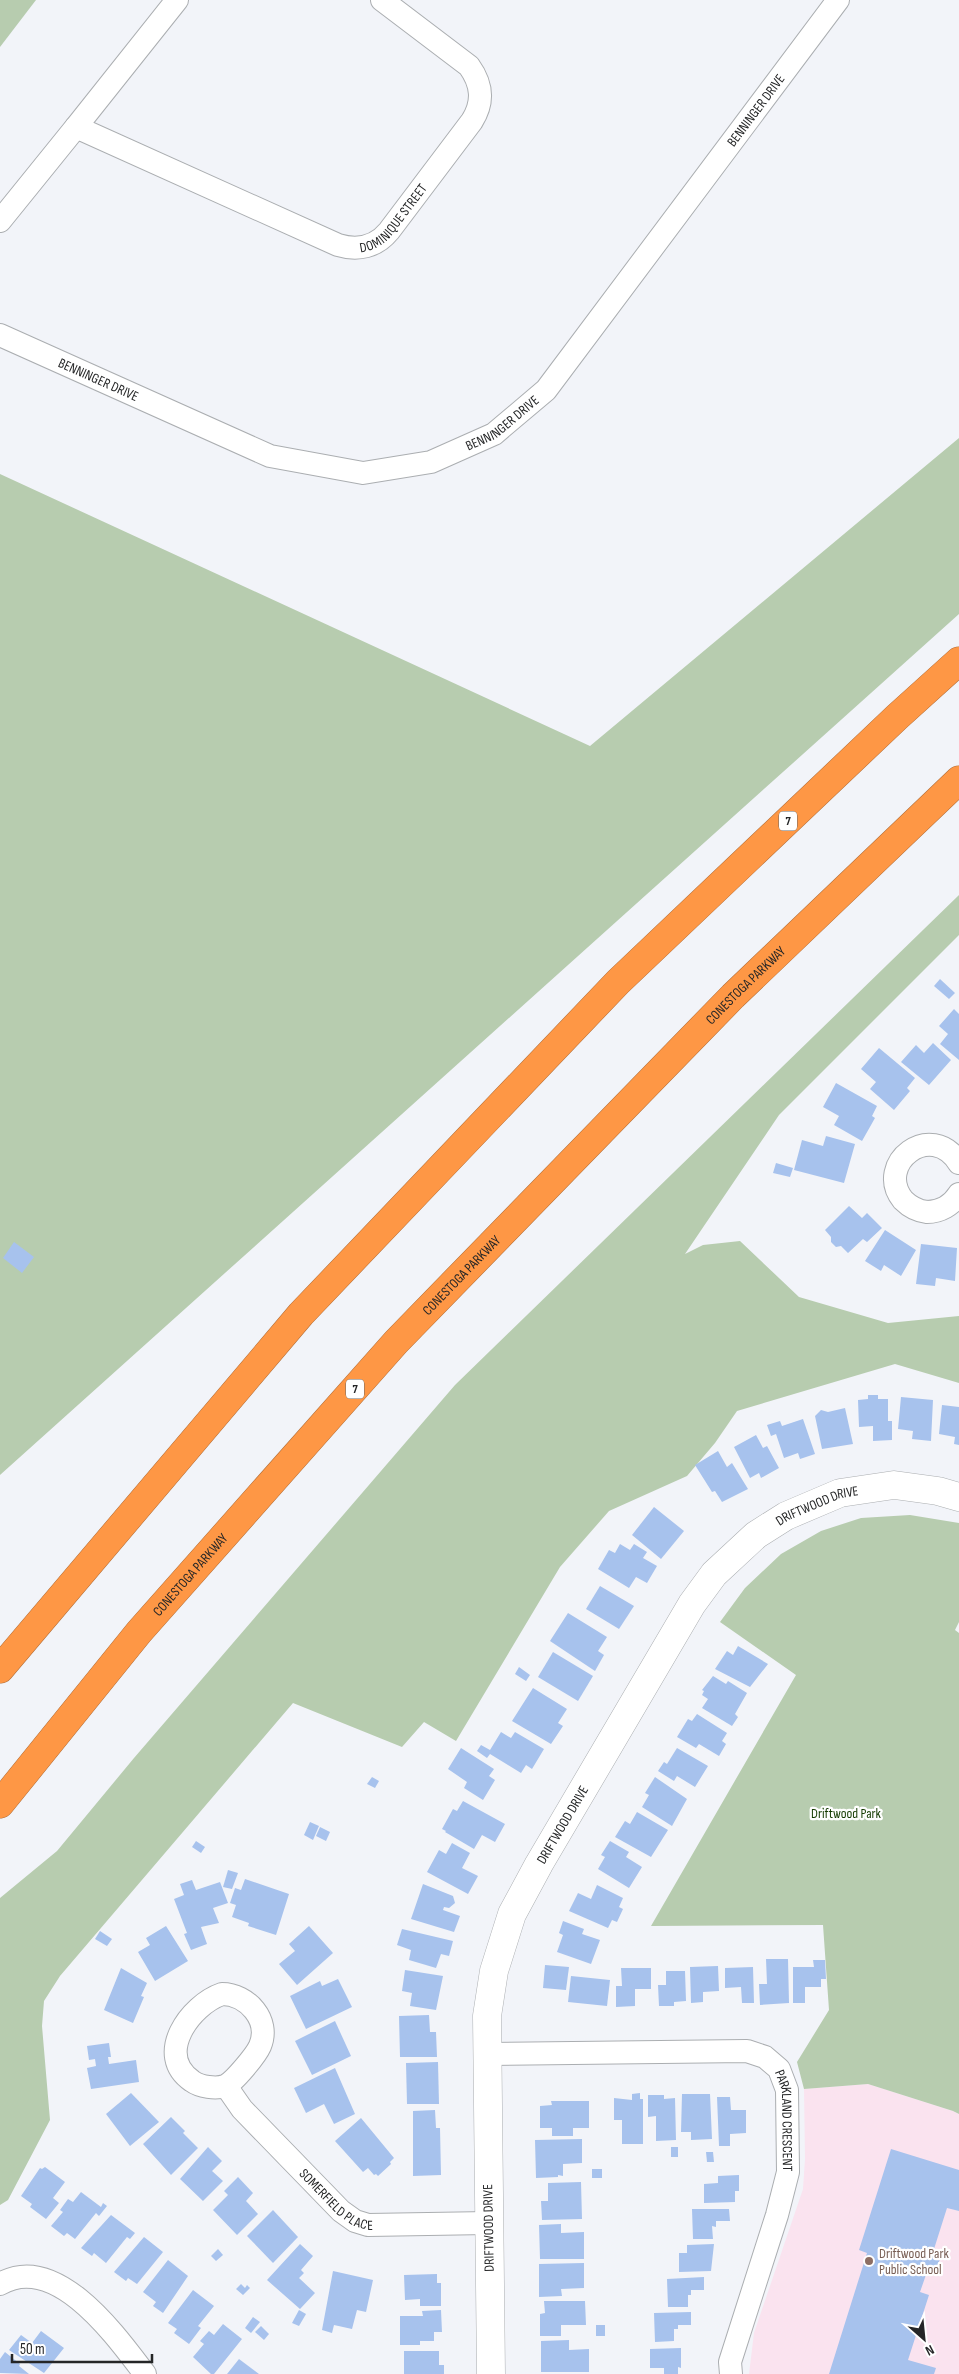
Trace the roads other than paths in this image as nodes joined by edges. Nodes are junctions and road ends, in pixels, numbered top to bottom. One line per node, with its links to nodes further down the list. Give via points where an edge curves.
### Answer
1 (177, 0): 4 (street)
2 (382, 0): 4 (street, DOMINIQUE STREET, via 469,66 478,79 480,100 476,114 466,128 389,231 372,245 352,248 338,245)
3 (838, 0): 6 (street, BENNINGER DRIVE, via 546,390 494,434 431,462 363,473 270,456)
4 (76, 127): 5 (street)
5 (0, 221)
6 (0, 335)
7 (959, 661): 12 (highway, 7, via 618,982 308,1306)
8 (959, 780): 13 (highway, CONESTOGA PARKWAY / 7, via 733,996 396,1342 139,1632)
9 (957, 1155): 10 (street, via 933,1145 913,1148 898,1164 895,1176 896,1186 905,1202 915,1209 938,1211 951,1204)
10 (959, 1194)
11 (959, 1497): 14 (street, DRIFTWOOD DRIVE, via 894,1485 840,1493 771,1525 714,1574 688,1612 512,1914 494,1971 487,2016)
12 (0, 1669)
13 (0, 1804)
14 (486, 2054): 16 (street, DRIFTWOOD DRIVE); 20 (street, PARKLAND CRESCENT, via 747,2051 765,2057 779,2069 787,2090 788,2172 730,2362)
15 (226, 2086): 16 (street, SOMERFIELD PLACE, via 242,2109 341,2211 355,2221 389,2226)
16 (488, 2223): 19 (street, DRIFTWOOD DRIVE)
17 (0, 2284): 18 (street, via 18,2276 44,2278 68,2291 121,2343)
18 (145, 2374)
19 (491, 2374)
20 (731, 2374)

